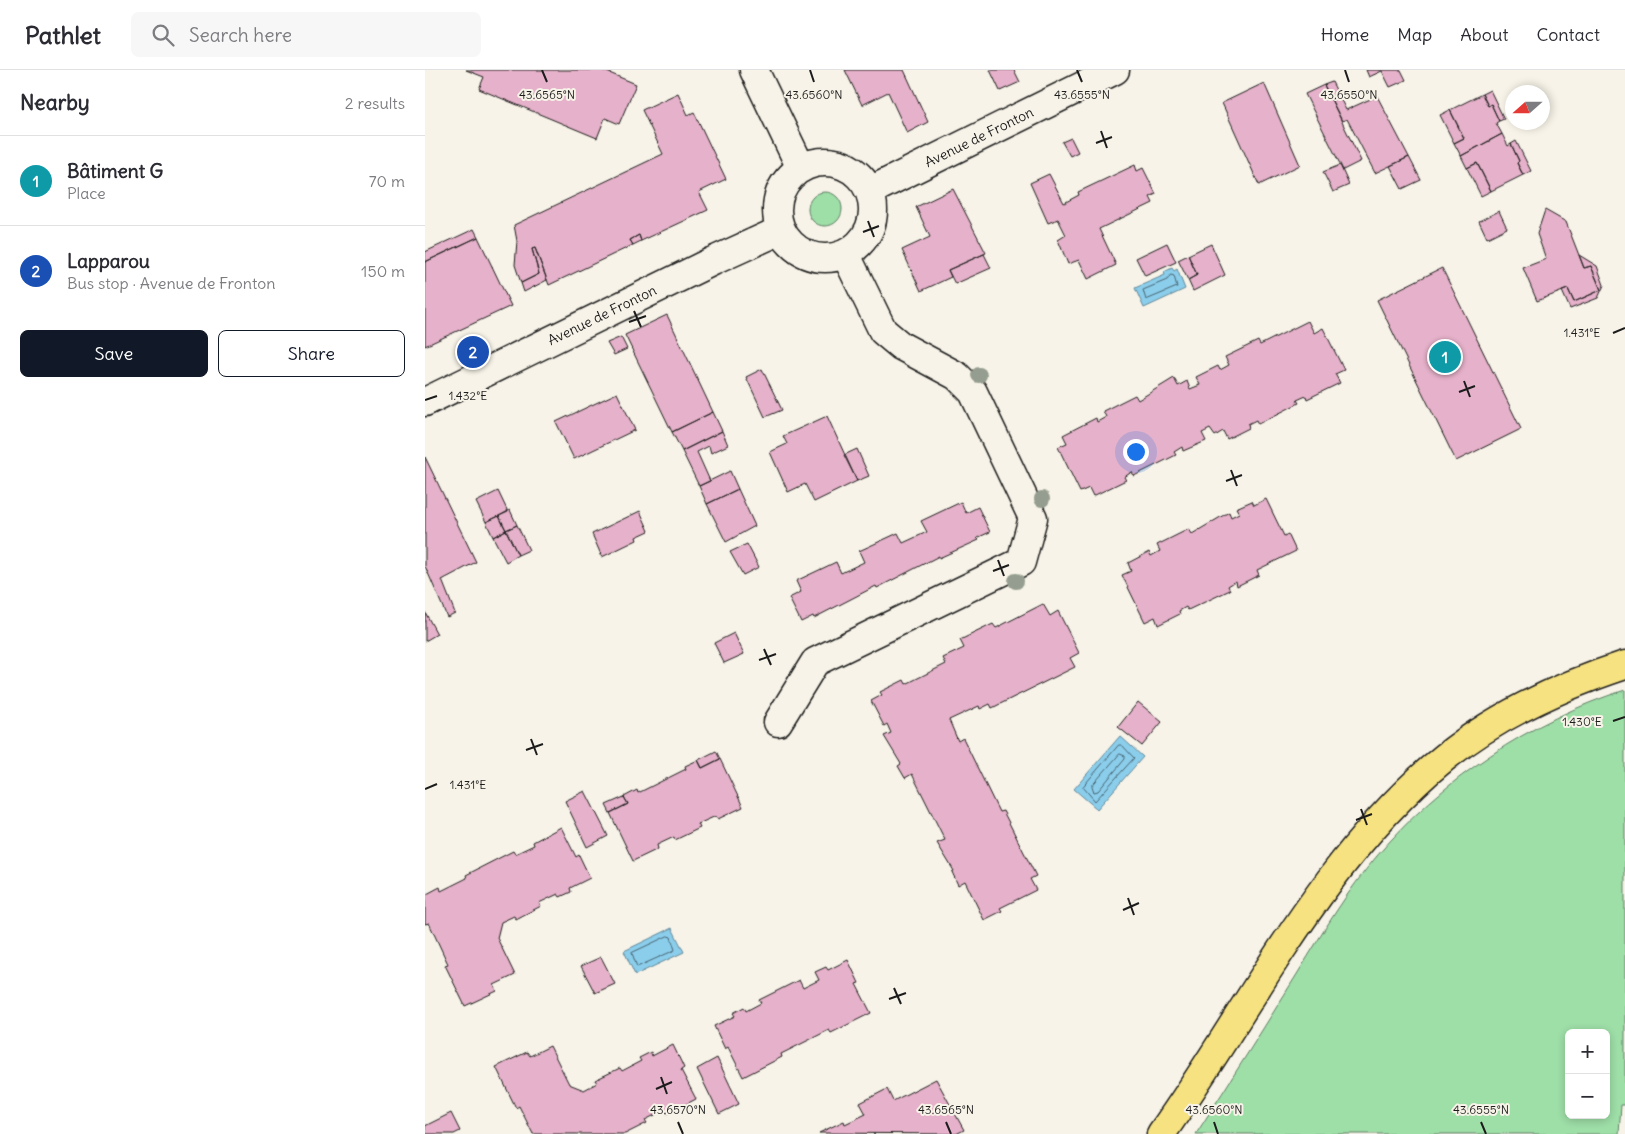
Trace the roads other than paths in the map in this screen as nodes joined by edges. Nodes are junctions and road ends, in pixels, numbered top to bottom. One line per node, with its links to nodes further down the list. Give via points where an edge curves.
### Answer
1 (754, 70): 3 (main road)
2 (1115, 70): 4 (main road, Avenue de Fronton)
3 (801, 168): 4 (main road, via 816,162 833,162 848,167 861,177); 5 (main road, via 781,190 777,203)
4 (870, 191): 6 (main road, via 874,209 871,228 861,244)
5 (781, 230): 6 (main road, via 792,246 808,256 827,260); 7 (main road, Avenue de Fronton)
6 (846, 255): 9 (main road, via 883,331 901,346 957,376 973,392 1033,518 1021,562 815,662)
7 (425, 402)
8 (1625, 664): 10 (highway, via 1576,681 1513,712 1445,758 1380,819 1329,879)
9 (778, 722)
10 (1161, 1134)

